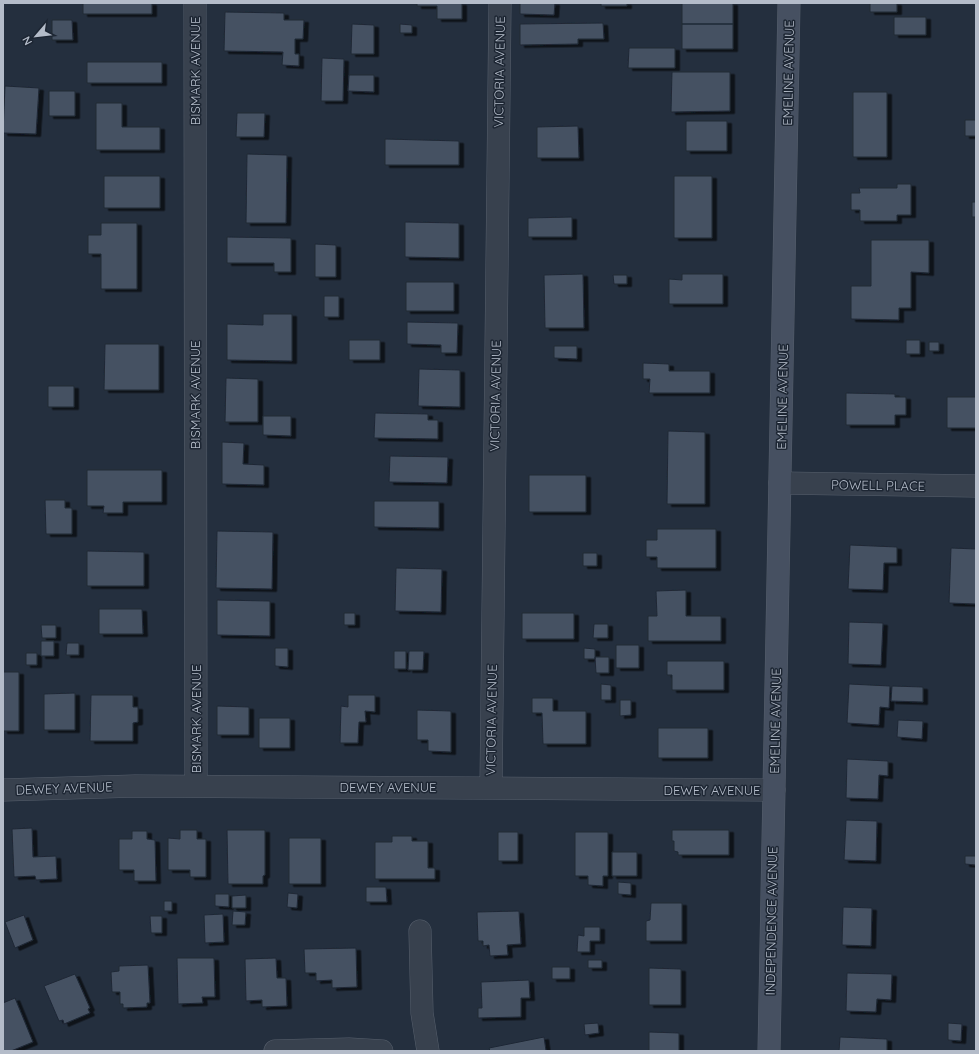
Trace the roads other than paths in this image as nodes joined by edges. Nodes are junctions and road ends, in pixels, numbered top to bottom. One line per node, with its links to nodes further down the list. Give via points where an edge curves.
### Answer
1 (195, 3): 6 (street, BISMARK AVENUE)
2 (500, 3): 7 (street, VICTORIA AVENUE)
3 (789, 3): 4 (street, EMELINE AVENUE)
4 (780, 483): 5 (street, POWELL PLACE); 9 (street, EMELINE AVENUE)
5 (976, 486)
6 (196, 786): 7 (street, DEWEY AVENUE); 8 (street, DEWEY AVENUE)
7 (491, 788): 9 (street, DEWEY AVENUE)
8 (3, 790)
9 (774, 790): 14 (street, INDEPENDENCE AVENUE)
10 (420, 931): 13 (street, via 422,1013)
11 (275, 1051): 12 (street)
12 (382, 1051)
13 (428, 1051)
14 (769, 1051)

